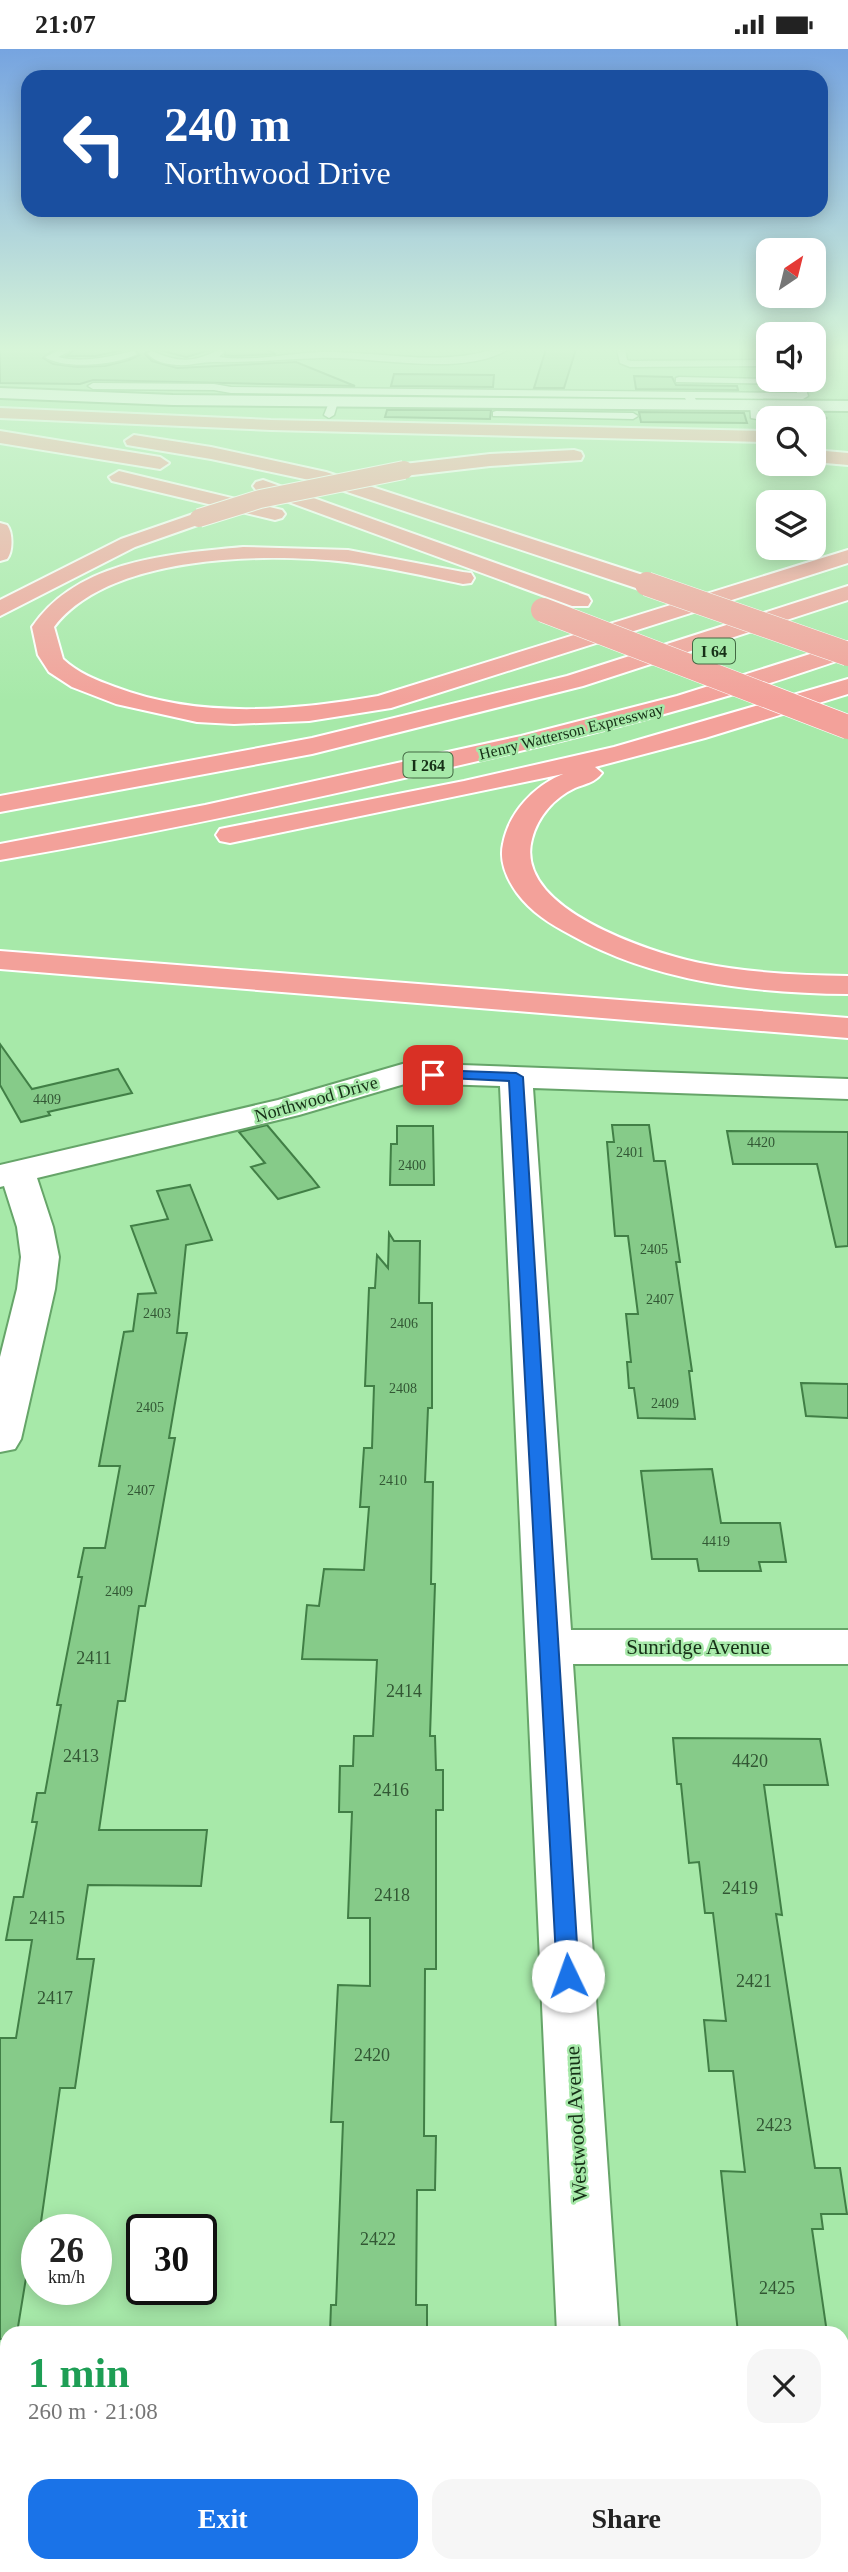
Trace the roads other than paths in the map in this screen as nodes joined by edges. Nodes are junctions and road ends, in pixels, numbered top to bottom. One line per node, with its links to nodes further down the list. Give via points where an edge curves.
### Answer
1 (59, 467): 10 (highway, via 274,513)
2 (172, 467): 5 (highway)
3 (276, 467): 16 (highway, I 64, bridge, via 319,476)
4 (432, 467): 12 (highway, bridge, via 271,497 199,518 128,543)
5 (197, 471)
6 (246, 481): 15 (highway, I 64)
7 (0, 529): 8 (highway)
8 (0, 555)
9 (848, 556): 10 (highway, via 382,703 332,713 217,716 110,695 77,680 55,663 43,627 70,598 110,578 226,554 345,556)
10 (463, 578): 20 (highway, bridge)
11 (848, 593): 22 (highway, via 575,681 312,746)
12 (0, 609)
13 (848, 617): 23 (highway, I 264, via 809,631 322,752)
14 (848, 649): 24 (highway, Henry Watterson Expressway / I 264, via 760,681 582,730 132,830)
15 (720, 653)
16 (848, 655)
17 (746, 663): 19 (highway, I 64)
18 (848, 687): 21 (highway)
19 (848, 702)
20 (848, 727)
21 (635, 750): 25 (highway, via 426,798); 27 (highway, via 550,792 527,819 514,847 519,877 545,907 592,937 659,963 734,978)
22 (0, 804)
23 (0, 814)
24 (0, 852)
25 (0, 871)
26 (0, 960): 28 (highway)
27 (848, 985)
28 (848, 1028)
29 (516, 1077): 30 (street, Northwood Drive); 31 (street, Northwood Drive, via 406,1073 261,1115); 33 (street, Westwood Avenue)
30 (848, 1089)
31 (8, 1174): 32 (street, via 35,1227 40,1257)
32 (0, 1439)
33 (549, 1647): 34 (street, Sunridge Avenue); 35 (street, Westwood Avenue)
34 (848, 1647)
35 (589, 2326)

